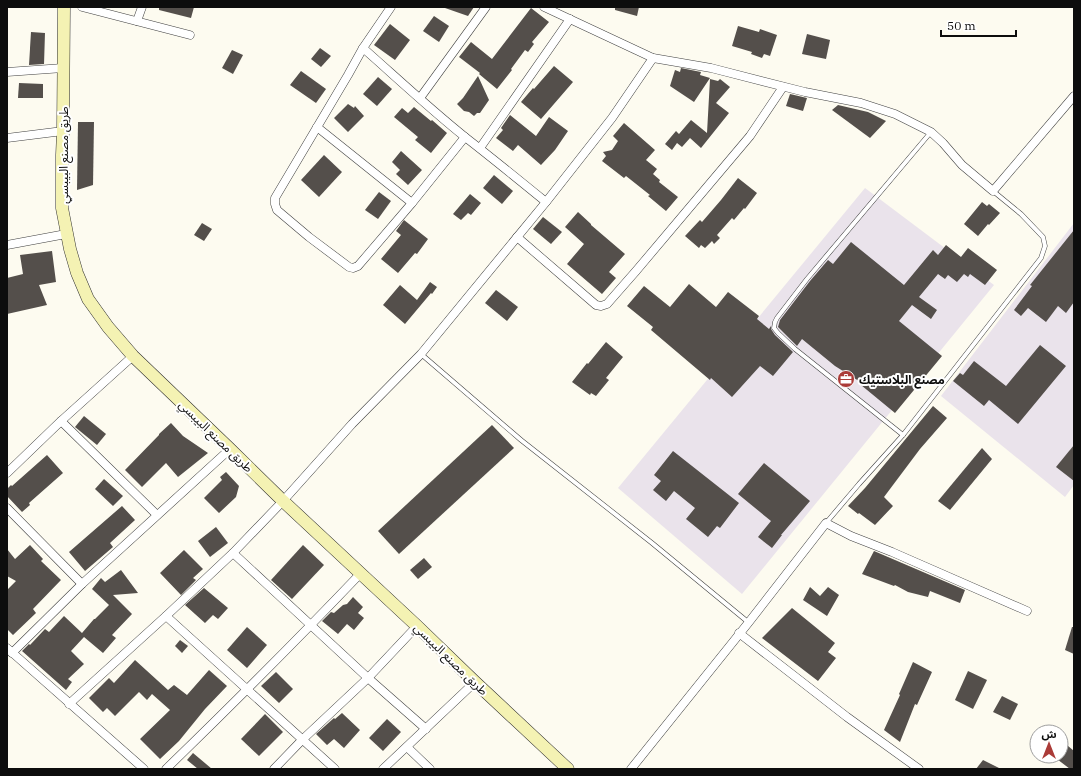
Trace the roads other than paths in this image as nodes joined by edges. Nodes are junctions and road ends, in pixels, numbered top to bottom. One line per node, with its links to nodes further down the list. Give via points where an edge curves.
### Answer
1 (64, 7): 12 (main road, طريق مصنع البيبسي)
2 (82, 7): 8 (street)
3 (142, 7): 8 (street)
4 (391, 7): 10 (street)
5 (486, 7): 16 (street)
6 (544, 7): 7 (street)
7 (570, 19): 11 (street); 22 (street)
8 (137, 21): 9 (street)
9 (190, 35)
10 (363, 48): 16 (street); 17 (street)
11 (653, 58): 14 (street, via 711,68); 24 (street, via 612,118)
12 (63, 68): 13 (street); 18 (main road, طريق مصنع البيبسي)
13 (7, 72)
14 (783, 87): 19 (street, via 861,103 895,114); 27 (street, via 750,136 607,304 596,305)
15 (1074, 96): 23 (street)
16 (420, 98): 20 (street)
17 (317, 127): 25 (street); 25 (street, via 275,198 277,210 309,237 353,268 358,266)
18 (63, 131): 21 (street); 26 (main road, طريق مصنع البيبسي, via 62,208)
19 (931, 132): 23 (street, via 962,165); 32 (lane, via 807,279 775,322 774,328 795,349)
20 (465, 137): 22 (street); 25 (street)
21 (7, 138)
22 (480, 148): 24 (street)
23 (993, 191): 32 (lane, via 1044,237 1045,246 1041,258)
24 (546, 202): 27 (street)
25 (412, 203)
26 (66, 234): 28 (street); 30 (main road, طريق مصنع البيبسي, via 77,273 88,299 108,327)
27 (517, 237): 29 (street)
28 (7, 245)
29 (421, 354): 35 (street, via 352,424); 44 (lane, via 521,440)
30 (134, 356): 31 (street); 33 (main road, طريق مصنع البيبسي)
31 (61, 421): 34 (street); 37 (street)
32 (903, 435): 38 (lane)
33 (230, 449): 35 (main road, طريق مصنع البيبسي); 37 (street)
34 (7, 473)
35 (283, 501): 39 (street); 40 (main road, طريق مصنع البيبسي)
36 (7, 508): 41 (street)
37 (157, 515): 41 (street)
38 (826, 523): 42 (street); 44 (street)
39 (233, 552): 43 (street); 45 (street)
40 (360, 574): 45 (street); 46 (main road, طريق مصنع البيبسي)
41 (82, 584): 48 (street)
42 (1027, 611)
43 (166, 616): 51 (street); 52 (street)
44 (749, 622): 47 (street)
45 (311, 626): 49 (street); 51 (street)
46 (417, 626): 49 (street); 50 (main road, طريق مصنع البيبسي)
47 (740, 633): 63 (street); 64 (street, via 846,717)
48 (10, 651): 52 (street)
49 (368, 678): 53 (street); 54 (street)
50 (475, 682): 53 (street); 62 (main road, طريق مصنع البيبسي)
51 (248, 690): 54 (street); 57 (street)
52 (70, 704): 56 (street)
53 (426, 729): 55 (street)
54 (302, 740): 58 (street); 59 (street)
55 (407, 746): 60 (street); 61 (street)
56 (144, 769)
57 (166, 769)
58 (274, 769)
59 (335, 769)
60 (383, 769)
61 (430, 769)
62 (568, 769)
63 (631, 769)
64 (919, 769)

